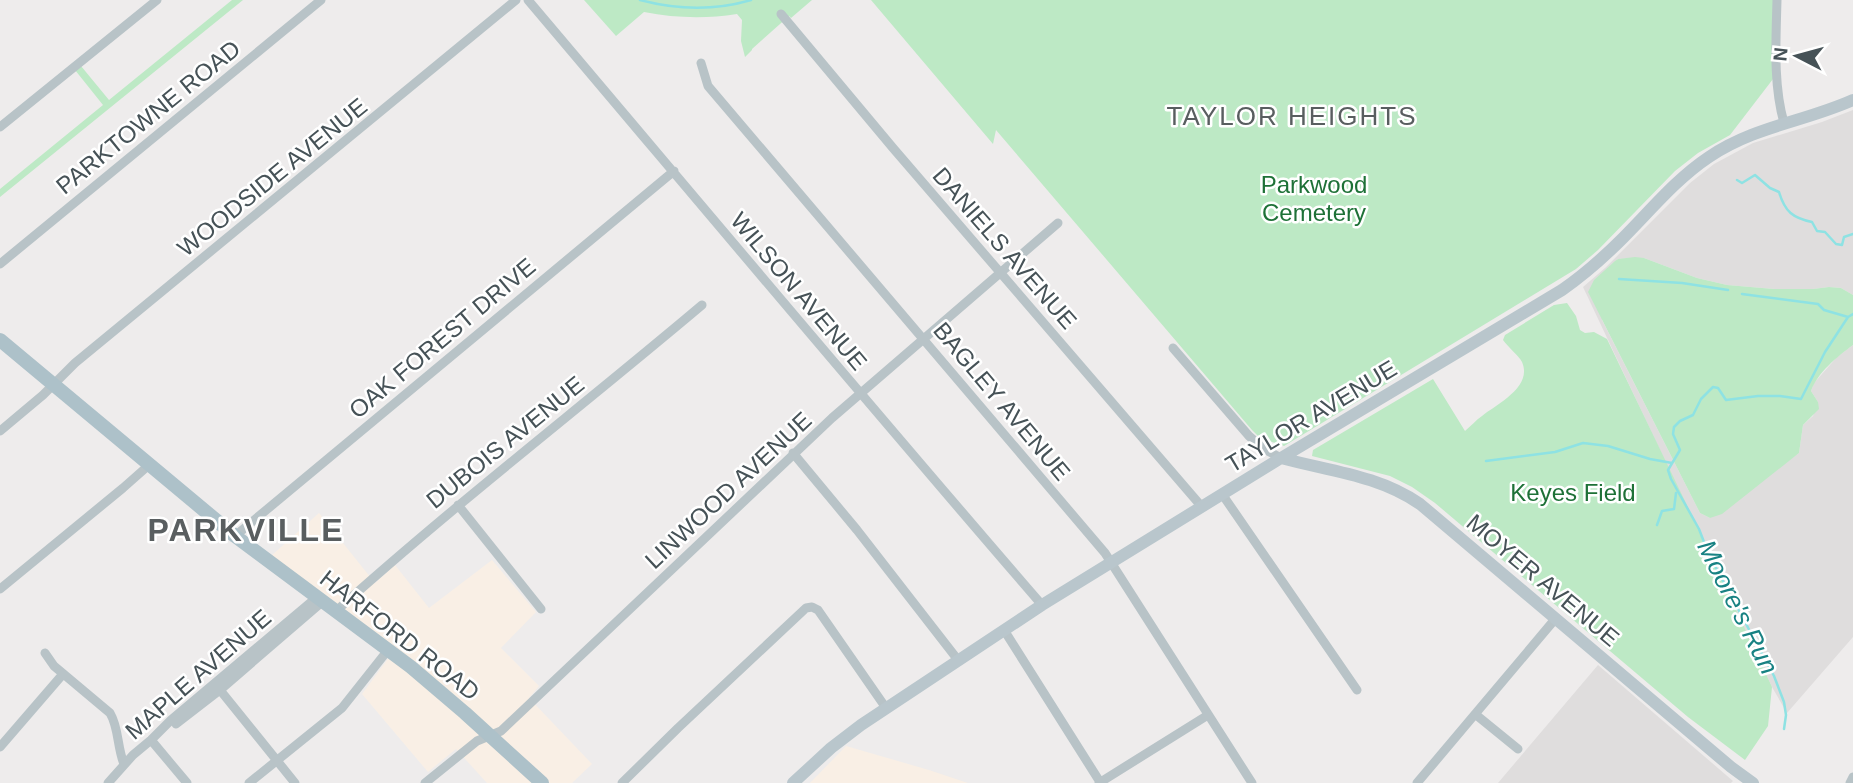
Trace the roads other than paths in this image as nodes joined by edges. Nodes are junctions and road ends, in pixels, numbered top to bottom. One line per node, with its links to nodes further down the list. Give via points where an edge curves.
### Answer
1 (157, 0): 10 (street)
2 (321, 0): 13 (street, PARKTOWNE ROAD)
3 (516, 0): 19 (street, WOODSIDE AVENUE)
4 (528, 0): 11 (street, WILSON AVENUE)
5 (1777, 0): 9 (street, via 1776,85)
6 (781, 14): 14 (street, DANIELS AVENUE)
7 (701, 63): 16 (street, BAGLEY AVENUE, via 708,86)
8 (1853, 100): 9 (main road, TAYLOR AVENUE)
9 (1784, 123): 23 (main road, TAYLOR AVENUE, via 1740,139 1706,159 1596,265 1562,290)
10 (0, 127)
11 (674, 171): 20 (street, WILSON AVENUE); 28 (street, OAK FOREST DRIVE)
12 (1058, 223): 14 (street, LINWOOD AVENUE)
13 (0, 264)
14 (1001, 273): 16 (street, LINWOOD AVENUE); 27 (street, DANIELS AVENUE)
15 (702, 305): 26 (street, DUBOIS AVENUE)
16 (924, 338): 20 (street, LINWOOD AVENUE); 29 (street, BAGLEY AVENUE)
17 (0, 340): 19 (main road, HARFORD ROAD)
18 (1173, 348): 23 (street, via 1249,436)
19 (53, 385): 21 (street, WOODSIDE AVENUE); 24 (main road, HARFORD ROAD)
20 (860, 392): 22 (street, LINWOOD AVENUE); 32 (street, WILSON AVENUE)
21 (0, 431)
22 (793, 453): 39 (street); 47 (street, LINWOOD AVENUE, via 501,731)
23 (1281, 458): 25 (main road, TAYLOR AVENUE); 35 (main road, MOYER AVENUE, via 1370,480 1411,498)
24 (149, 465): 28 (main road, HARFORD ROAD); 30 (street)
25 (1222, 494): 27 (main road, TAYLOR AVENUE); 42 (street)
26 (458, 505): 33 (street); 34 (street, DUBOIS AVENUE)
27 (1202, 507): 29 (main road, TAYLOR AVENUE)
28 (235, 536): 31 (main road, HARFORD ROAD)
29 (1111, 562): 32 (main road, TAYLOR AVENUE); 46 (street, BAGLEY AVENUE)
30 (0, 589)
31 (319, 600): 34 (main road, HARFORD ROAD); 41 (street); 43 (street, MAPLE AVENUE)
32 (1042, 605): 36 (main road, TAYLOR AVENUE)
33 (541, 609)
34 (335, 612): 37 (main road, HARFORD ROAD)
35 (1556, 618): 45 (street); 65 (main road, MOYER AVENUE)
36 (1004, 630): 39 (main road, TAYLOR AVENUE); 54 (street)
37 (388, 650): 47 (main road, HARFORD ROAD); 51 (street, via 342,708)
38 (45, 653): 40 (street)
39 (958, 660): 44 (main road, TAYLOR AVENUE)
40 (63, 674): 49 (street); 52 (street, via 110,713)
41 (220, 690): 43 (street); 51 (street)
42 (1357, 690)
43 (203, 698): 48 (street, MAPLE AVENUE)
44 (886, 708): 61 (street, via 817,610 806,608); 62 (main road, TAYLOR AVENUE)
45 (1475, 714): 50 (street); 64 (street)
46 (1208, 715): 54 (street); 63 (street, BAGLEY AVENUE)
47 (490, 736): 59 (street, LINWOOD AVENUE, via 477,741); 60 (main road, HARFORD ROAD)
48 (151, 740): 52 (street, MAPLE AVENUE); 56 (street)
49 (0, 747)
50 (1518, 749)
51 (277, 761): 57 (street); 58 (street)
52 (124, 764): 55 (street, MAPLE AVENUE)
53 (1853, 777): 66 (street)
54 (1100, 782)
55 (108, 783)
56 (187, 783)
57 (249, 783)
58 (295, 783)
59 (425, 783)
60 (542, 783)
61 (622, 783)
62 (793, 783)
63 (1252, 783)
64 (1417, 783)
65 (1753, 783)
66 (1850, 783)

